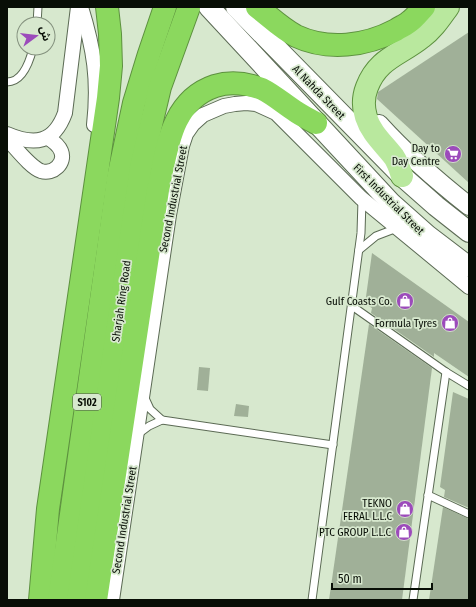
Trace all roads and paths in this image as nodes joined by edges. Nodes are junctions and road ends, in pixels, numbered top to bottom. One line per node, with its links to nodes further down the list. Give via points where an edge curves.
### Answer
1 (78, 7): 16 (street, via 65,113 55,132)
2 (82, 7): 19 (street, via 92,44 96,73 96,108 91,159)
3 (107, 7): 19 (highway, via 111,66)
4 (165, 7): 39 (highway, Sharjah Ring Road / S102, via 134,104 114,204)
5 (189, 7): 40 (highway, Sharjah Ring Road / S102, via 158,92 140,167)
6 (208, 7): 14 (main road, Al Nahda Street)
7 (236, 7): 18 (main road, Al Nahda Street)
8 (258, 7): 9 (highway, via 278,25 296,36 320,44 344,46 368,42 390,33 410,22)
9 (424, 7)
10 (448, 7): 13 (main road, via 423,37 383,63 374,72 365,93)
11 (31, 56): 12 (lane, via 29,64 18,77)
12 (7, 82)
13 (364, 107): 18 (main road, via 371,127 396,161); 21 (street, via 411,158)
14 (316, 123): 24 (main road, First Industrial Street, via 390,203); 41 (highway, via 275,96 236,82 207,89 184,107 175,122 158,190)
15 (7, 134): 16 (street, via 17,139)
16 (48, 138): 17 (street, via 58,146 62,157 57,168 46,172 32,166)
17 (7, 139)
18 (402, 176): 23 (main road)
19 (95, 181): 38 (highway, via 48,510)
20 (362, 198): 22 (street, Second Industrial Street); 25 (lane); 32 (street, Second Industrial Street, via 284,120 266,107 246,103 224,106 203,115 186,134 177,172)
21 (469, 206)
22 (397, 228): 25 (lane, via 376,236); 26 (street, Second Industrial Street)
23 (469, 232)
24 (427, 235): 26 (main road); 27 (main road, First Industrial Street)
25 (359, 250): 29 (lane)
26 (438, 262): 28 (street, Second Industrial Street)
27 (469, 267)
28 (469, 287)
29 (352, 306): 30 (lane); 35 (lane)
30 (446, 372): 31 (lane); 36 (lane)
31 (469, 386)
32 (143, 395): 33 (lane, via 150,409); 34 (street, Second Industrial Street)
33 (162, 420): 34 (lane); 35 (lane)
34 (137, 435): 42 (street, Second Industrial Street)
35 (333, 445): 43 (lane)
36 (428, 495): 37 (lane); 44 (lane)
37 (469, 514)
38 (40, 600)
39 (59, 600)
40 (78, 600)
41 (96, 600)
42 (112, 600)
43 (312, 600)
44 (413, 600)

